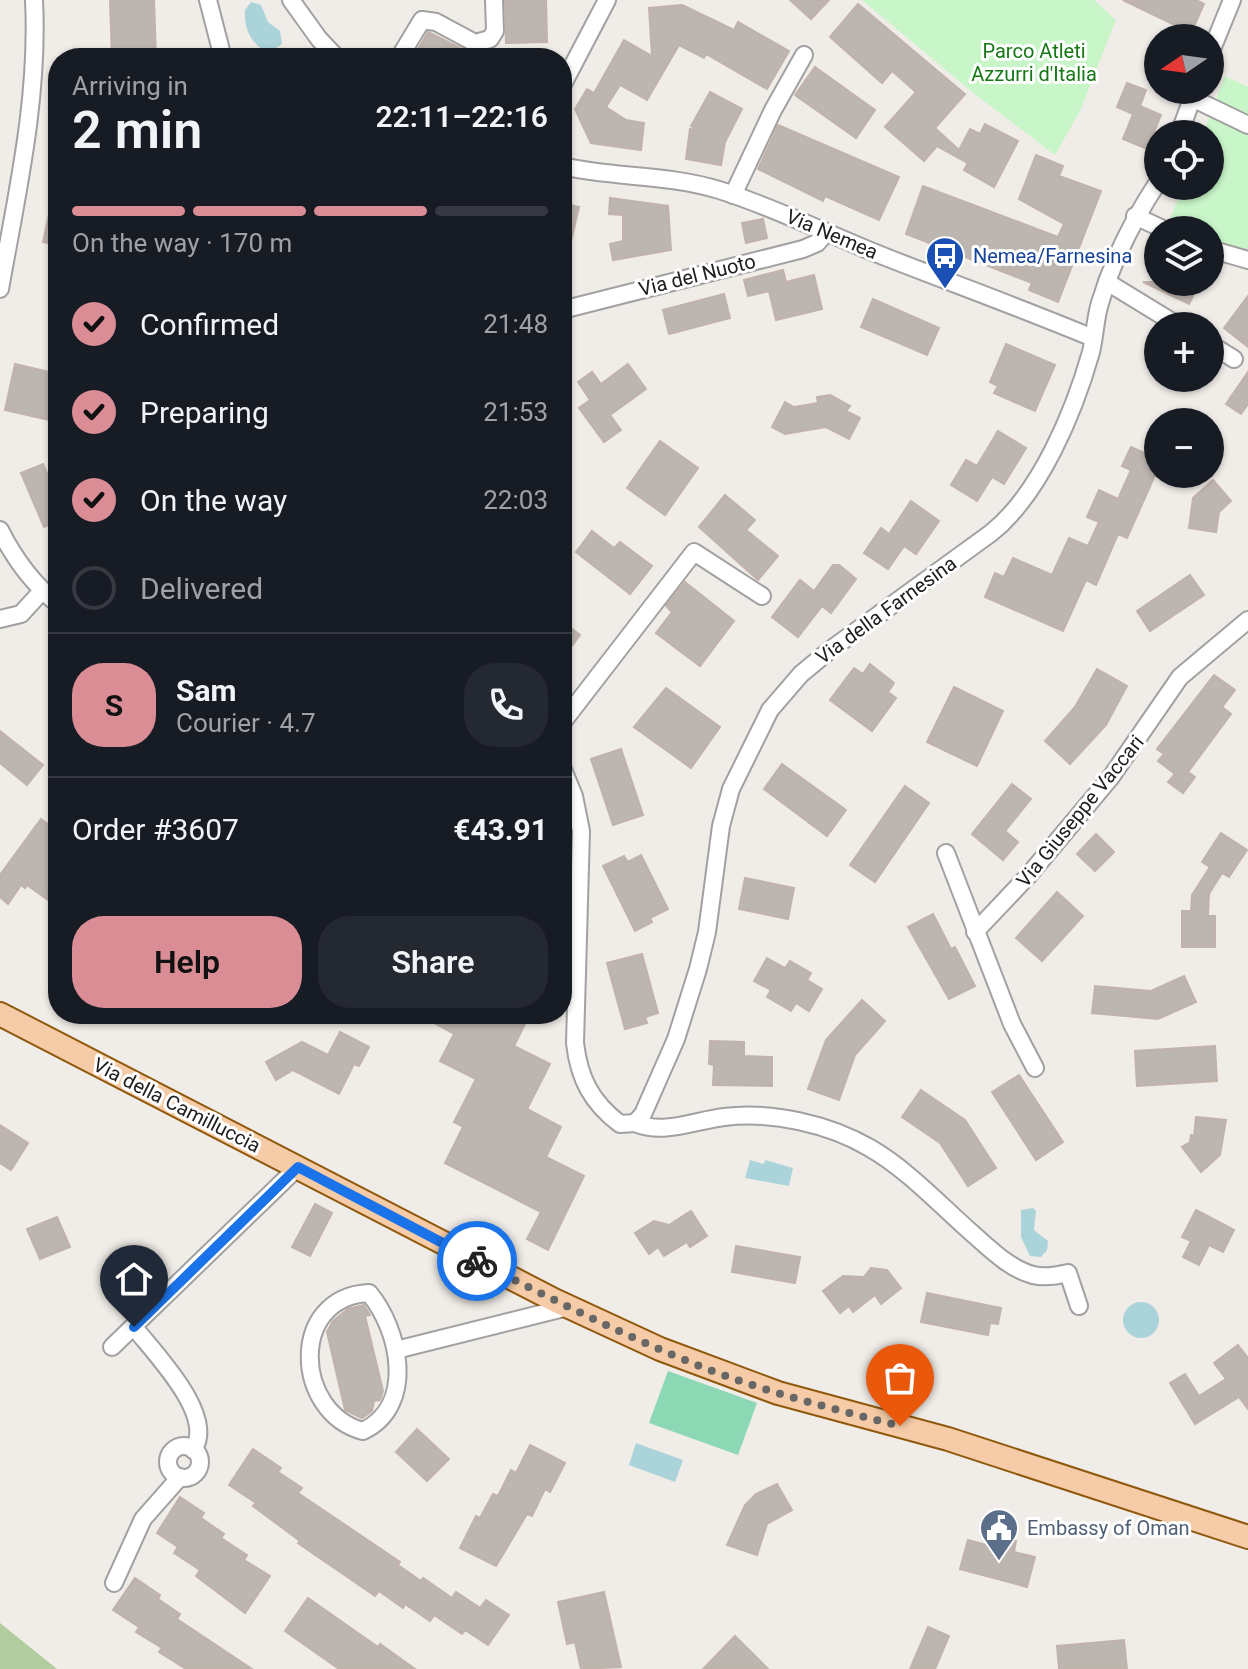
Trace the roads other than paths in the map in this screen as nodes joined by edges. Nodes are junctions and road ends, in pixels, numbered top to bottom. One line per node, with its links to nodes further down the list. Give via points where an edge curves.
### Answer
1 (34, 0): 24 (street, via 30,117)
2 (208, 0): 8 (street)
3 (291, 0): 9 (street)
4 (494, 0): 10 (street, via 495,31 490,39 475,43 422,20)
5 (607, 0): 12 (street)
6 (1232, 0): 7 (street)
7 (1222, 24)
8 (220, 48)
9 (328, 48)
10 (405, 48)
11 (804, 55): 16 (street)
12 (572, 67)
13 (1211, 104): 14 (street)
14 (1248, 125)
15 (572, 168): 16 (street, Via Nemea, via 680,181)
16 (733, 195): 20 (street, Via Nemea)
17 (1146, 200): 18 (street)
18 (1135, 216): 19 (street); 23 (street, Via della Farnesina)
19 (1144, 220)
20 (827, 232): 25 (street, Via del Nuoto, via 803,249); 27 (street, Via Nemea)
21 (1224, 253): 22 (street)
22 (1248, 260)
23 (1107, 282): 26 (street); 27 (street, Via della Farnesina)
24 (0, 289)
25 (572, 307)
26 (1156, 312)
27 (1093, 338): 42 (street, Via della Farnesina, via 1044,467 1012,514 830,650 770,710 726,807 707,932 688,1005)
28 (1224, 353): 29 (street)
29 (1234, 359)
30 (0, 530): 31 (street)
31 (42, 591): 32 (street); 34 (street, via 21,614)
32 (48, 596)
33 (762, 596): 36 (street, via 694,552)
34 (0, 619)
35 (1248, 620): 39 (street, Via Giuseppe Vaccari, via 1180,677 1111,777)
36 (572, 710)
37 (572, 791): 42 (street, via 581,831 575,1043 579,1069 608,1114 624,1125)
38 (946, 853): 39 (street)
39 (975, 932): 41 (street)
40 (0, 1014): 43 (main road, Via della Camilluccia)
41 (1035, 1068)
42 (635, 1123): 44 (street, via 656,1129 736,1117 775,1118 811,1125 868,1147 1020,1270 1042,1277 1068,1273)
43 (298, 1167): 45 (main road, Via della Camilluccia); 46 (street)
44 (1079, 1306)
45 (568, 1307): 48 (street); 49 (main road, Via della Camilluccia, via 755,1386 948,1439)
46 (134, 1327): 47 (street); 50 (street, via 184,1392 200,1432 193,1450 179,1448 169,1458 169,1468 180,1477 143,1519)
47 (112, 1347)
48 (396, 1350): 48 (street, via 369,1293 354,1294 325,1311 309,1361 319,1395 342,1423 363,1431 391,1406 397,1391)
49 (1248, 1537)
50 (114, 1583)

